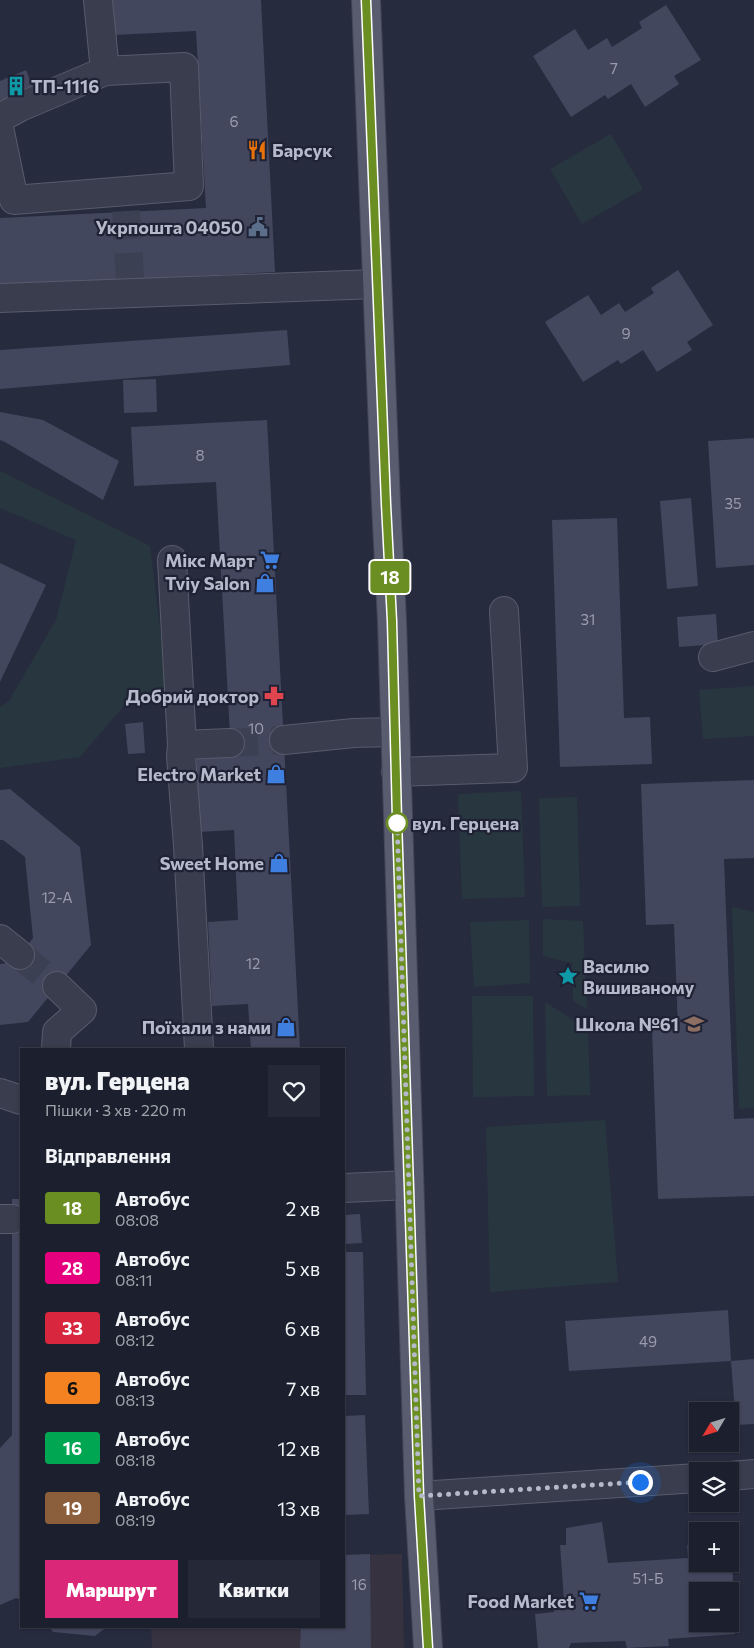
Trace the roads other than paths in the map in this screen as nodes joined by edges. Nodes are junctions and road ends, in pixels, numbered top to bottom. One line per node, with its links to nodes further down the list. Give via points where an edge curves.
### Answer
1 (98, 0): 3 (street)
2 (366, 0): 6 (main road)
3 (105, 71): 4 (street); 5 (street, via 184,67 189,186 126,201 14,200)
4 (0, 118)
5 (0, 132)
6 (377, 284): 7 (street, via 130,286); 12 (main road)
7 (0, 298)
8 (172, 560): 15 (street)
9 (504, 611): 16 (street, via 513,768)
10 (754, 646): 11 (street)
11 (713, 657)
12 (395, 732): 13 (street); 16 (main road)
13 (284, 740)
14 (230, 743): 15 (street)
15 (182, 745): 19 (street, via 180,756)
16 (396, 772): 22 (main road)
17 (57, 986): 18 (street, via 82,1010 57,1032)
18 (56, 1048)
19 (198, 1048)
20 (0, 1093): 21 (street)
21 (20, 1100)
22 (409, 1185): 23 (street); 27 (main road)
23 (345, 1188)
24 (754, 1474): 25 (street)
25 (739, 1475)
26 (689, 1479): 27 (street)
27 (419, 1496): 28 (main road)
28 (428, 1648)

